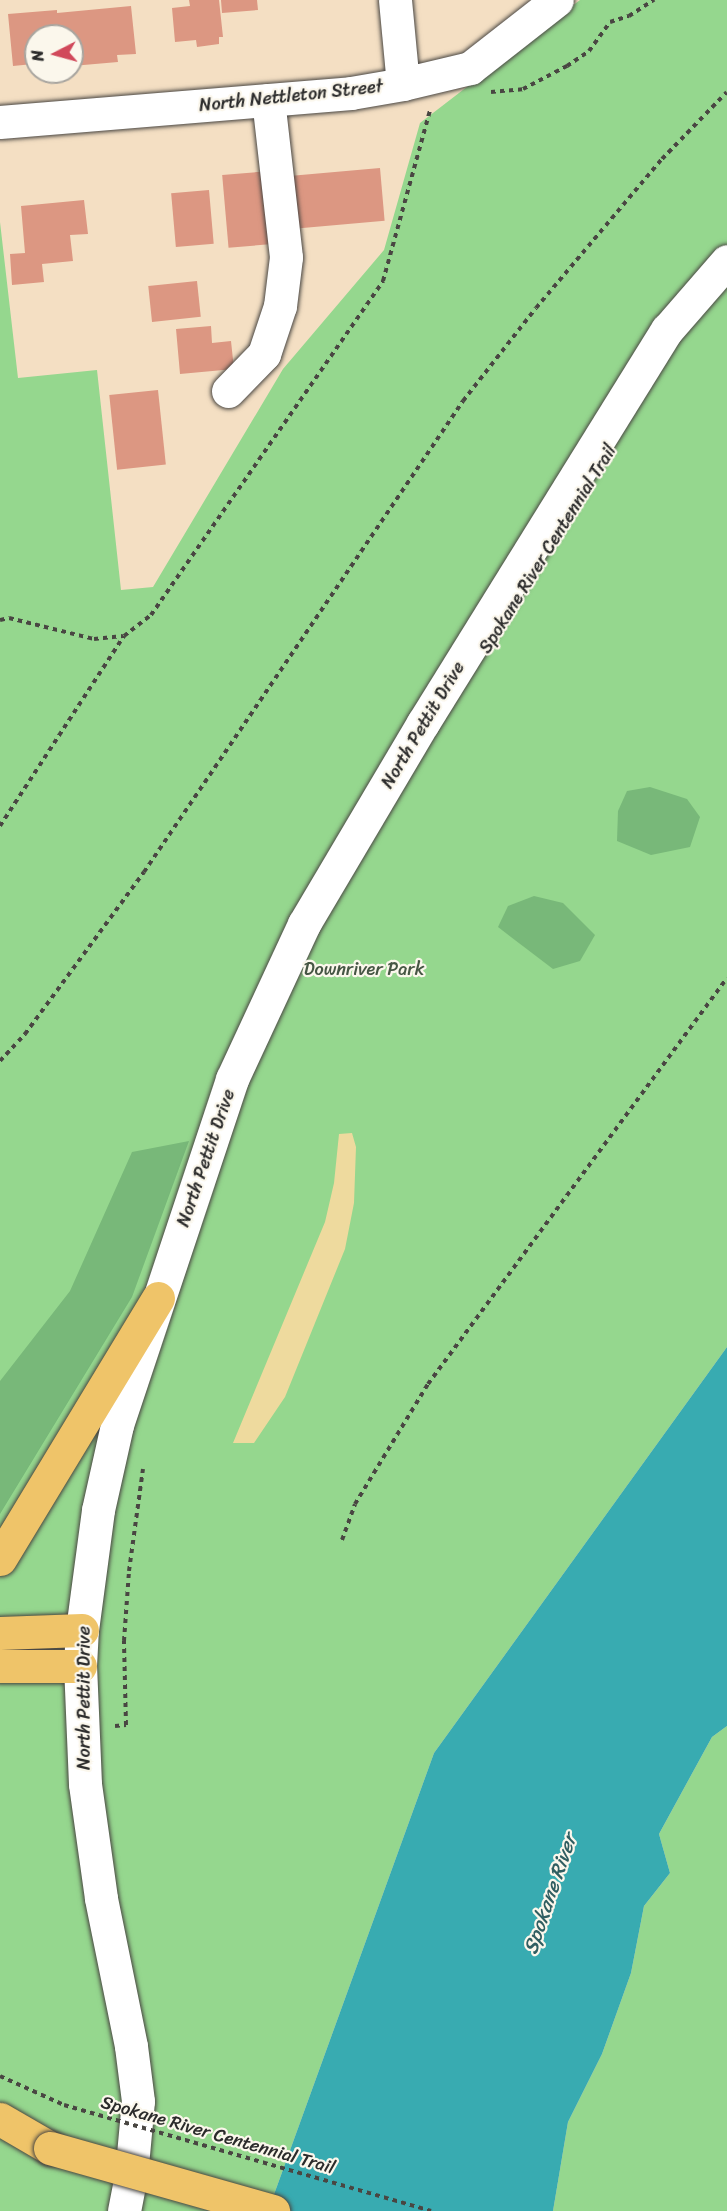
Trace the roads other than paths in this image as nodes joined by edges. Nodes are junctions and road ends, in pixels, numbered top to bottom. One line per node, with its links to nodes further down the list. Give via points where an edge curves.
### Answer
1 (395, 0): 3 (street)
2 (557, 0): 3 (street, North Nettleton Street, via 455,71)
3 (404, 84): 4 (street, North Nettleton Street)
4 (268, 100): 5 (street, North Nettleton Street); 7 (street, via 286,257 280,306 264,354)
5 (0, 122)
6 (727, 261): 8 (street, North Pettit Drive, via 667,330 423,723 304,924 232,1079)
7 (228, 391)
8 (158, 1299): 9 (main road); 10 (street, North Pettit Drive, via 117,1425 98,1510)
9 (0, 1559)
10 (82, 1630): 11 (main road); 13 (street, North Pettit Drive)
11 (0, 1633)
12 (0, 1666): 13 (main road)
13 (80, 1666): 18 (street, North Pettit Drive, via 84,1784 138,2102)
14 (0, 2119): 17 (main road)
15 (0, 2132): 17 (main road)
16 (0, 2142): 17 (main road)
17 (50, 2148): 19 (main road, bridge)
18 (124, 2211)
19 (273, 2211)

